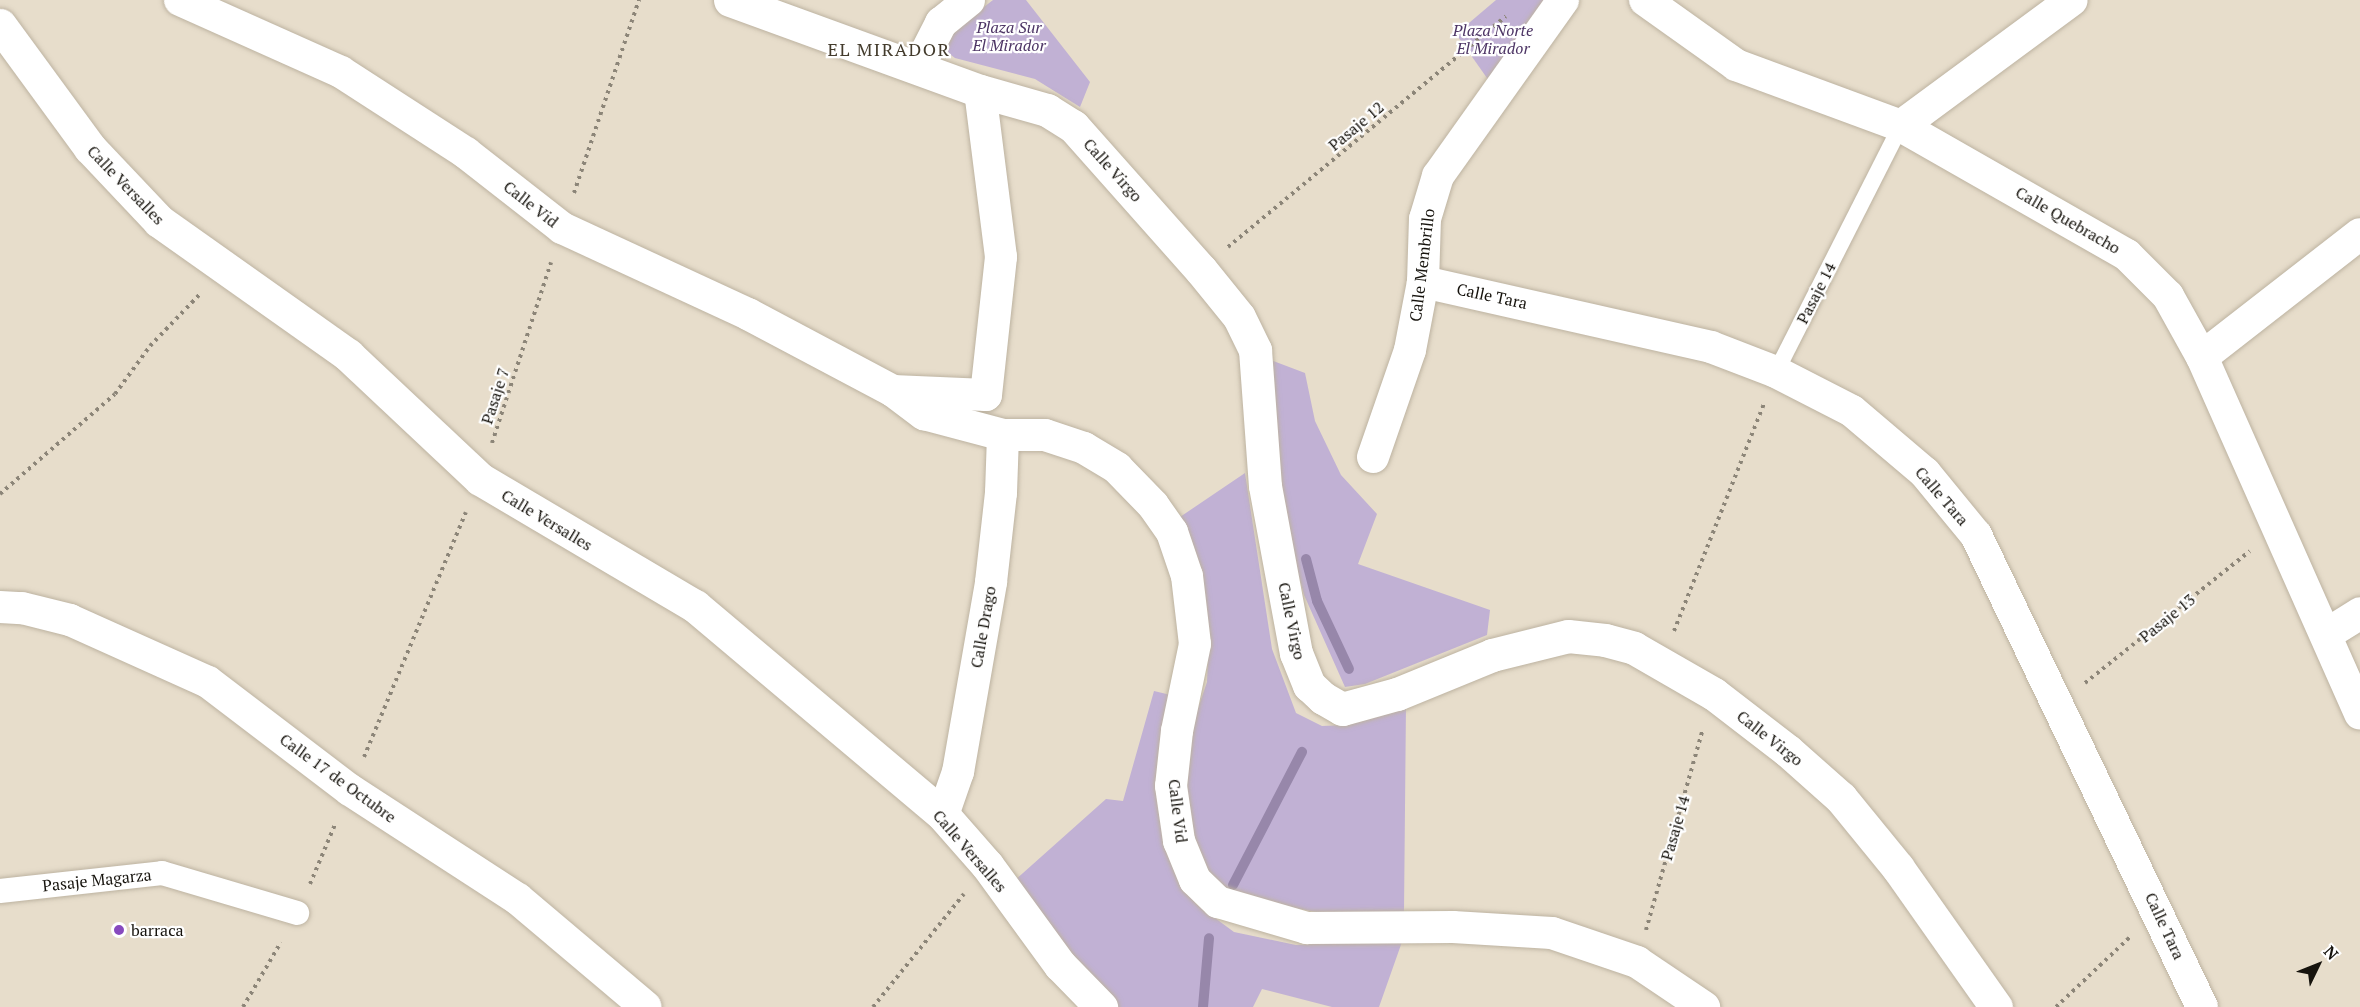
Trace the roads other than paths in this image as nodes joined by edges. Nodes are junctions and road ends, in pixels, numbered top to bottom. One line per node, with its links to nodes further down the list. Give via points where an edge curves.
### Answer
1 (180, 0): 15 (street, Calle Vid, via 341,72 466,153 562,228 748,314)
2 (730, 0): 8 (street, Calle Virgo)
3 (969, 0): 8 (street, via 941,23)
4 (1563, 0): 12 (street, Calle Membrillo, via 1438,176 1425,219)
5 (1645, 0): 10 (street, Calle Quebracho, via 1736,65)
6 (2072, 0): 10 (street, Pasaje 14)
7 (0, 25): 22 (street, Calle Versalles, via 37,80 122,185 159,221 348,355 480,479 695,606)
8 (918, 68): 9 (street, Calle Virgo)
9 (980, 91): 15 (street, Calle Vid, via 1001,257 986,395); 28 (street, Calle Virgo, via 1047,110 1073,126 1239,317 1255,350 1265,486 1296,653 1309,685 1323,698 1342,709 1397,694 1492,655 1568,636 1605,640 1662,662 1714,694 1841,798 1898,868)
10 (1901, 126): 13 (street, Calle Quebracho, via 2127,255 2168,296); 14 (lane, Pasaje 14)
11 (2360, 234): 13 (street)
12 (1423, 282): 14 (street, Calle Tara, via 1711,347); 17 (street, Calle Membrillo, via 1410,350)
13 (2202, 357): 20 (street, Calle Quebracho, via 2276,530)
14 (1776, 372): 29 (street, Calle Tara, via 1852,411 1925,473 1976,535)
15 (893, 391): 16 (street, Calle Vid, via 924,414)
16 (1003, 435): 22 (street, Calle Drago, via 991,582 958,772); 27 (street, Calle Vid, via 1045,435 1084,448 1118,468 1172,532 1187,576 1195,644 1177,731 1171,786 1179,841 1195,880 1218,902 1307,928 1453,927 1551,933 1636,962)
17 (1373, 456)
18 (0, 608): 25 (street, Calle 17 de Octubre, via 22,608 70,620 208,682 350,790 518,898)
19 (2360, 613): 20 (street)
20 (2327, 633): 21 (street, Calle Quebracho)
21 (2360, 714)
22 (943, 815): 26 (street, Calle Versalles, via 987,865 1060,965)
23 (0, 891): 24 (street, Pasaje Magarza, via 162,873)
24 (297, 913)
25 (646, 1007)
26 (1101, 1007)
27 (1704, 1007)
28 (1996, 1007)
29 (2202, 1007)

